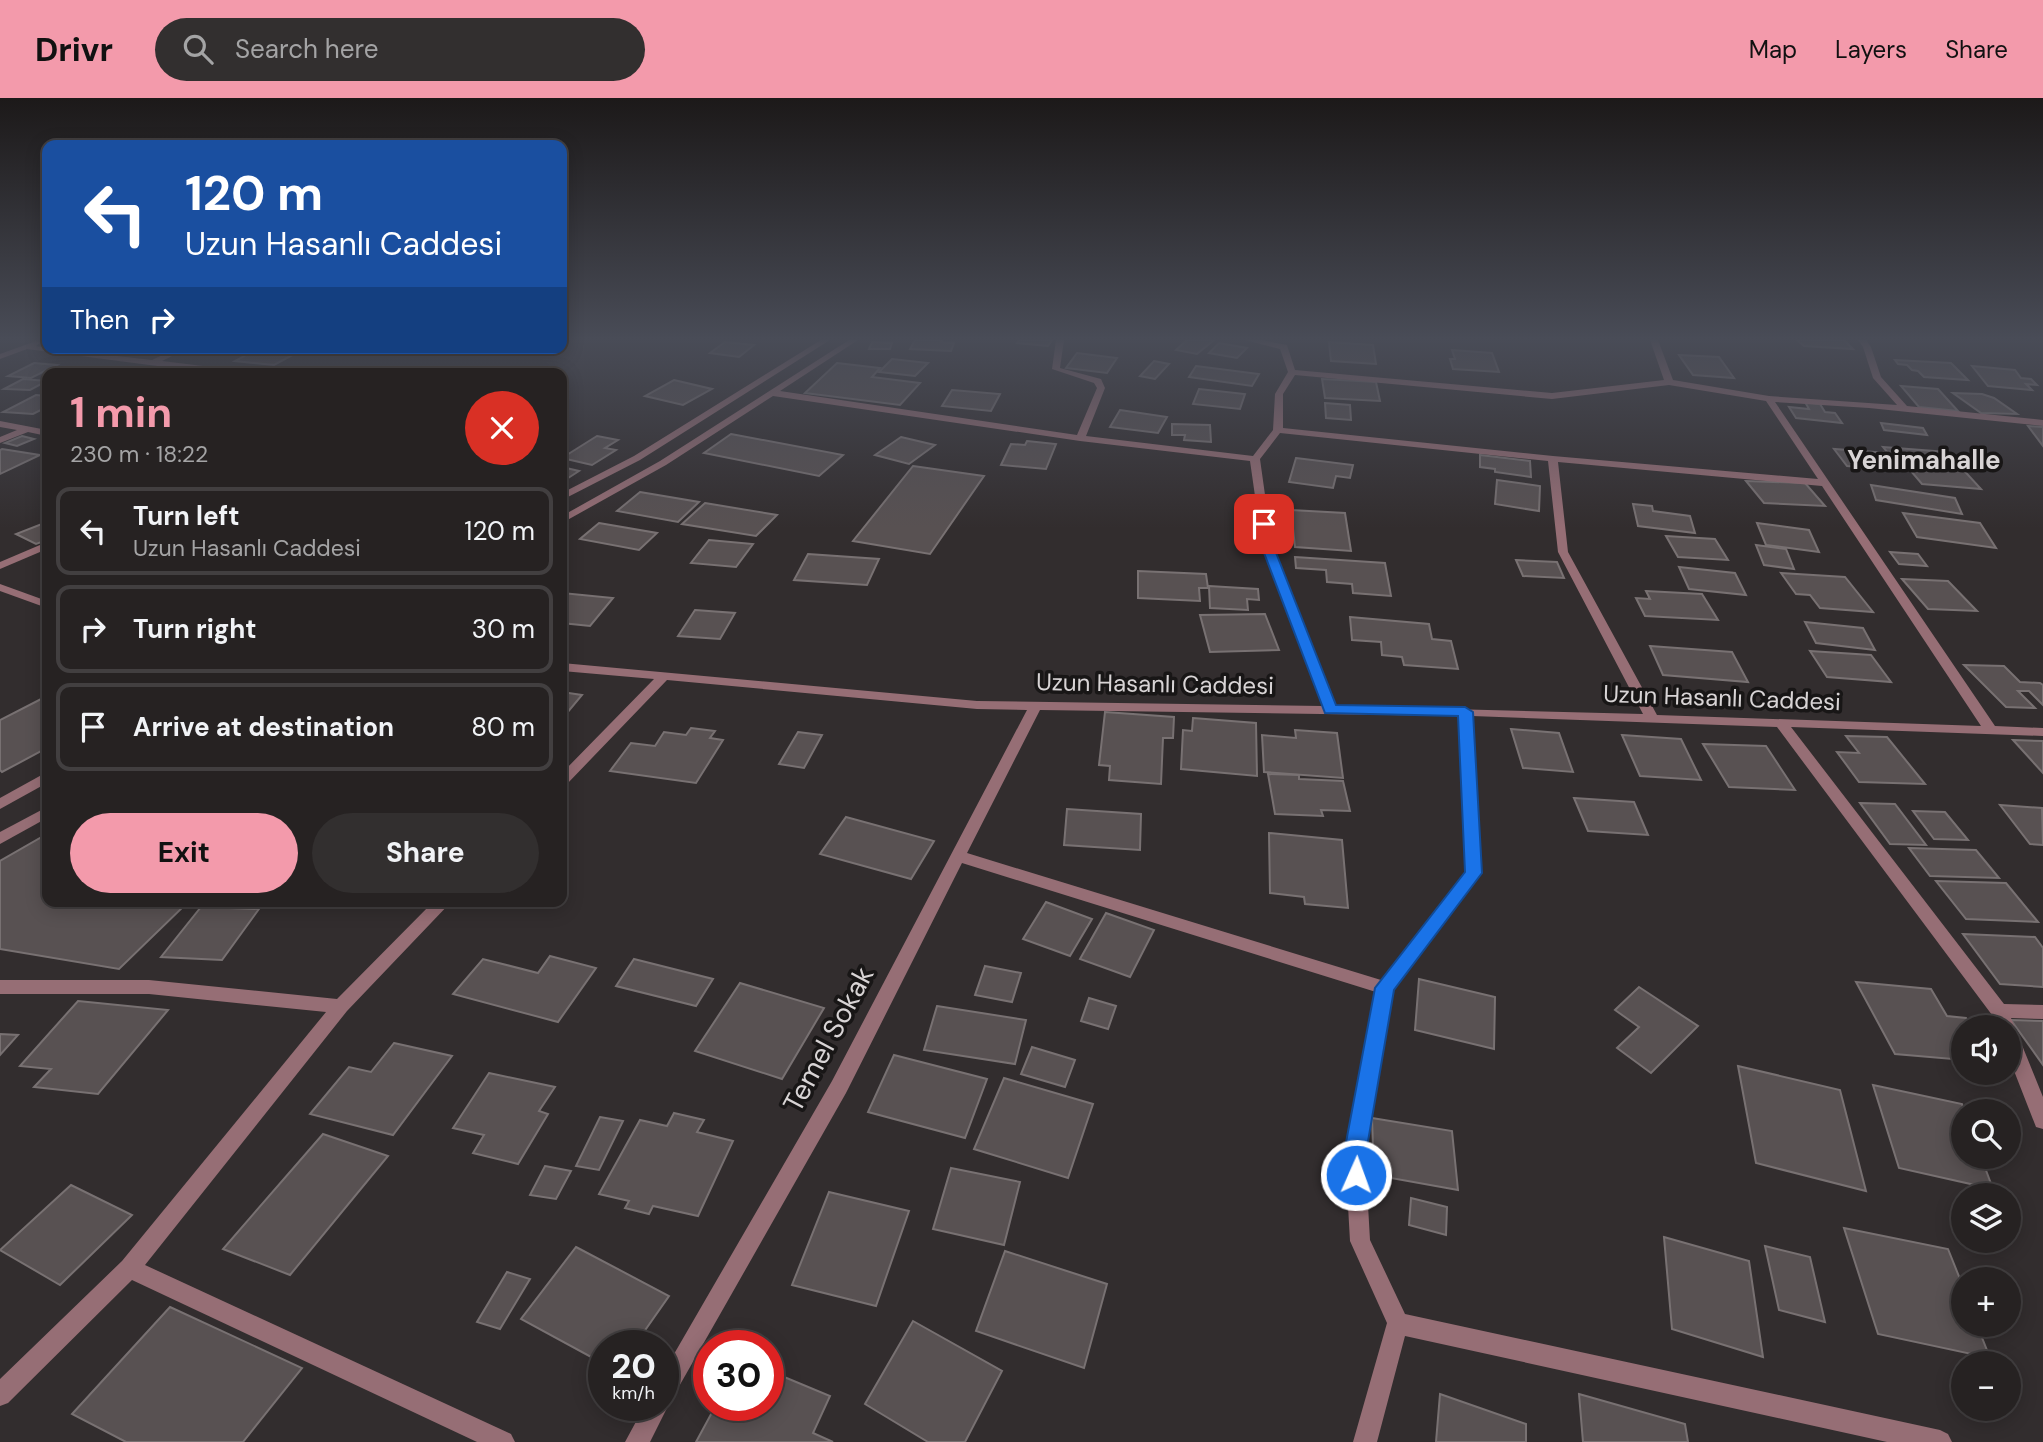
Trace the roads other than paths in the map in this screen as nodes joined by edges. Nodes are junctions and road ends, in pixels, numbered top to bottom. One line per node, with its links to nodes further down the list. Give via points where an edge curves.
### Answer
1 (726, 403): 20 (street, via 637,458)
2 (759, 403): 21 (street)
3 (840, 403): 15 (street)
4 (1095, 403): 15 (street)
5 (1279, 403): 13 (street)
6 (1771, 403): 19 (street)
7 (1820, 403): 9 (street)
8 (1899, 403): 9 (street)
9 (1905, 409): 10 (street)
10 (2043, 423)
11 (0, 424): 12 (street)
12 (29, 429): 14 (street); 16 (street)
13 (1278, 430): 17 (street); 18 (street)
14 (42, 432)
15 (1080, 438): 17 (street)
16 (0, 440)
17 (1255, 459): 29 (street, via 1267,545)
18 (1553, 459): 19 (street); 31 (street, via 1563,552)
19 (1825, 483): 33 (street)
20 (567, 494)
21 (567, 517)
22 (42, 547): 23 (street)
23 (0, 566)
24 (0, 587): 25 (street)
25 (42, 603)
26 (567, 667): 27 (street, Uzun Hasanlı Caddesi)
27 (663, 677): 28 (street, Uzun Hasanlı Caddesi, via 977,705); 35 (street)
28 (1036, 705): 29 (street, Uzun Hasanlı Caddesi); 40 (street, Temel Sokak)
29 (1330, 710): 30 (street, Uzun Hasanlı Caddesi)
30 (1465, 712): 31 (street, Uzun Hasanlı Caddesi); 43 (street, via 1474,873)
31 (1651, 718): 32 (street, Uzun Hasanlı Caddesi)
32 (1781, 723): 33 (street, Uzun Hasanlı Caddesi); 46 (street)
33 (1992, 730): 34 (street, Uzun Hasanlı Caddesi)
34 (2043, 732)
35 (567, 776)
36 (42, 781): 37 (street)
37 (0, 804)
38 (42, 815): 39 (street)
39 (0, 839)
40 (958, 856): 43 (street); 52 (street, Temel Sokak, via 839,1087)
41 (438, 907): 44 (street)
42 (0, 987): 44 (street, via 149,987)
43 (1385, 988): 51 (street, via 1355,1153 1360,1241)
44 (341, 1006): 50 (street)
45 (2043, 1012): 47 (street)
46 (2000, 1015)
47 (2021, 1016)
48 (2021, 1065): 49 (street)
49 (2043, 1121)
50 (129, 1268): 53 (street); 55 (street)
51 (1398, 1323): 57 (street); 58 (street)
52 (679, 1367)
53 (0, 1395)
54 (649, 1421): 56 (street)
55 (503, 1442)
56 (637, 1442)
57 (1365, 1442)
58 (1940, 1442)

